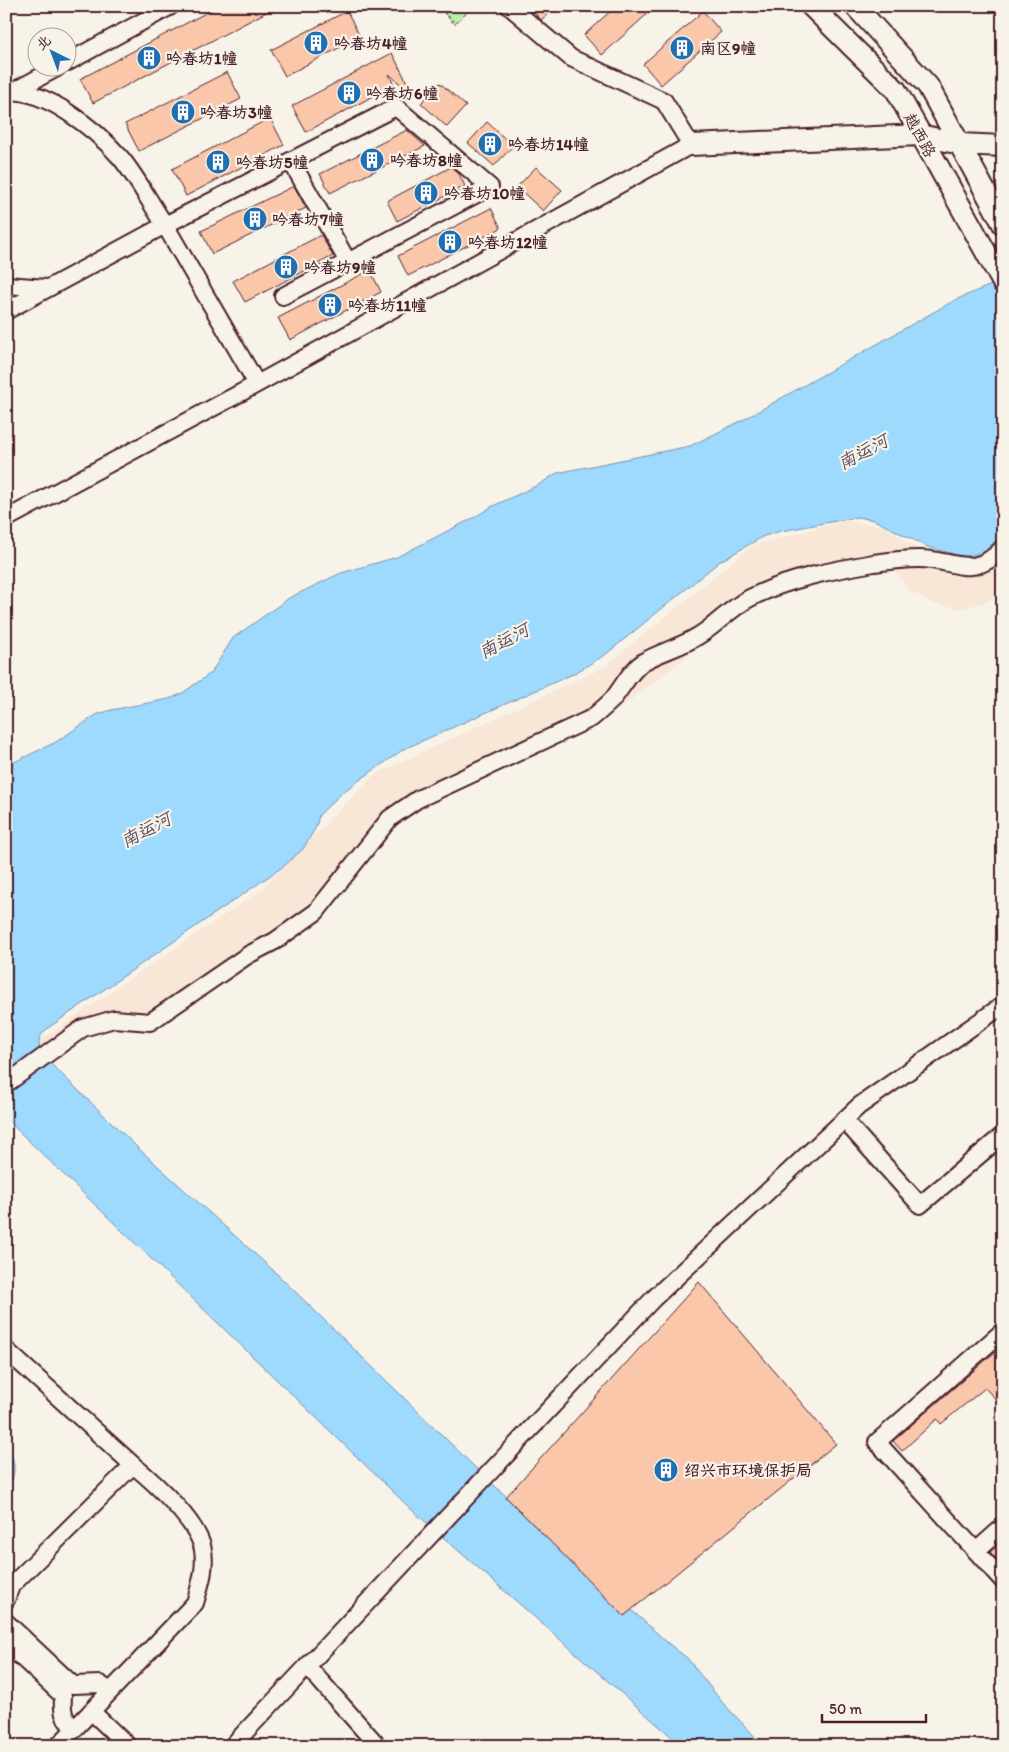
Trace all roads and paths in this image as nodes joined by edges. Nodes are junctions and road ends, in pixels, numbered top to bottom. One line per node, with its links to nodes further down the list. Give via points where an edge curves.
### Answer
1 (171, 6): 7 (street)
2 (438, 6): 6 (path)
3 (509, 6): 12 (street, via 571,58 664,101)
4 (811, 6): 10 (main road, 越西路, via 896,90)
5 (855, 6): 11 (main road, 越西路, via 928,86)
6 (455, 24)
7 (78, 57)
8 (37, 78): 9 (street)
9 (9, 92): 16 (street, via 45,100 85,124 120,158)
10 (920, 135): 11 (main road); 12 (main road); 18 (main road, 越西路)
11 (960, 144): 13 (main road); 15 (main road, 越西路)
12 (691, 145): 23 (street)
13 (1003, 146)
14 (290, 161): 16 (street); 17 (street); 17 (street, via 396,107 490,187)
15 (1003, 224)
16 (165, 225): 20 (street); 23 (street)
17 (348, 262): 21 (street)
18 (1003, 283)
19 (6, 285): 20 (street)
20 (47, 288): 22 (street)
21 (283, 296)
22 (6, 311)
23 (257, 384): 24 (street)
24 (6, 519)
25 (1003, 548): 27 (street, via 978,566 966,568 920,559 853,566 750,598 720,617 700,635 642,663 592,718 418,799 390,818 316,912 275,941 248,954 150,1022 114,1019 83,1028)
26 (1003, 1005): 28 (street, via 859,1106)
27 (6, 1084)
28 (844, 1120): 29 (street, via 920,1205); 39 (street, via 653,1299)
29 (1003, 1135)
30 (1003, 1331): 34 (street, via 876,1442)
31 (6, 1350): 32 (street)
32 (133, 1465): 36 (street, via 11,1586); 41 (street, via 187,1519 203,1548 204,1573 195,1603)
33 (1003, 1527): 34 (street)
34 (976, 1551): 35 (street)
35 (1003, 1581)
36 (6, 1600)
37 (6, 1622): 40 (street)
38 (6, 1643): 40 (street)
39 (307, 1666): 46 (street); 47 (street)
40 (68, 1691): 41 (street, via 100,1684); 43 (street, via 62,1708 65,1720)
41 (110, 1691): 42 (street)
42 (91, 1711): 43 (street); 45 (street)
43 (75, 1728): 44 (street)
44 (58, 1746)
45 (128, 1746)
46 (232, 1746)
47 (378, 1746)

